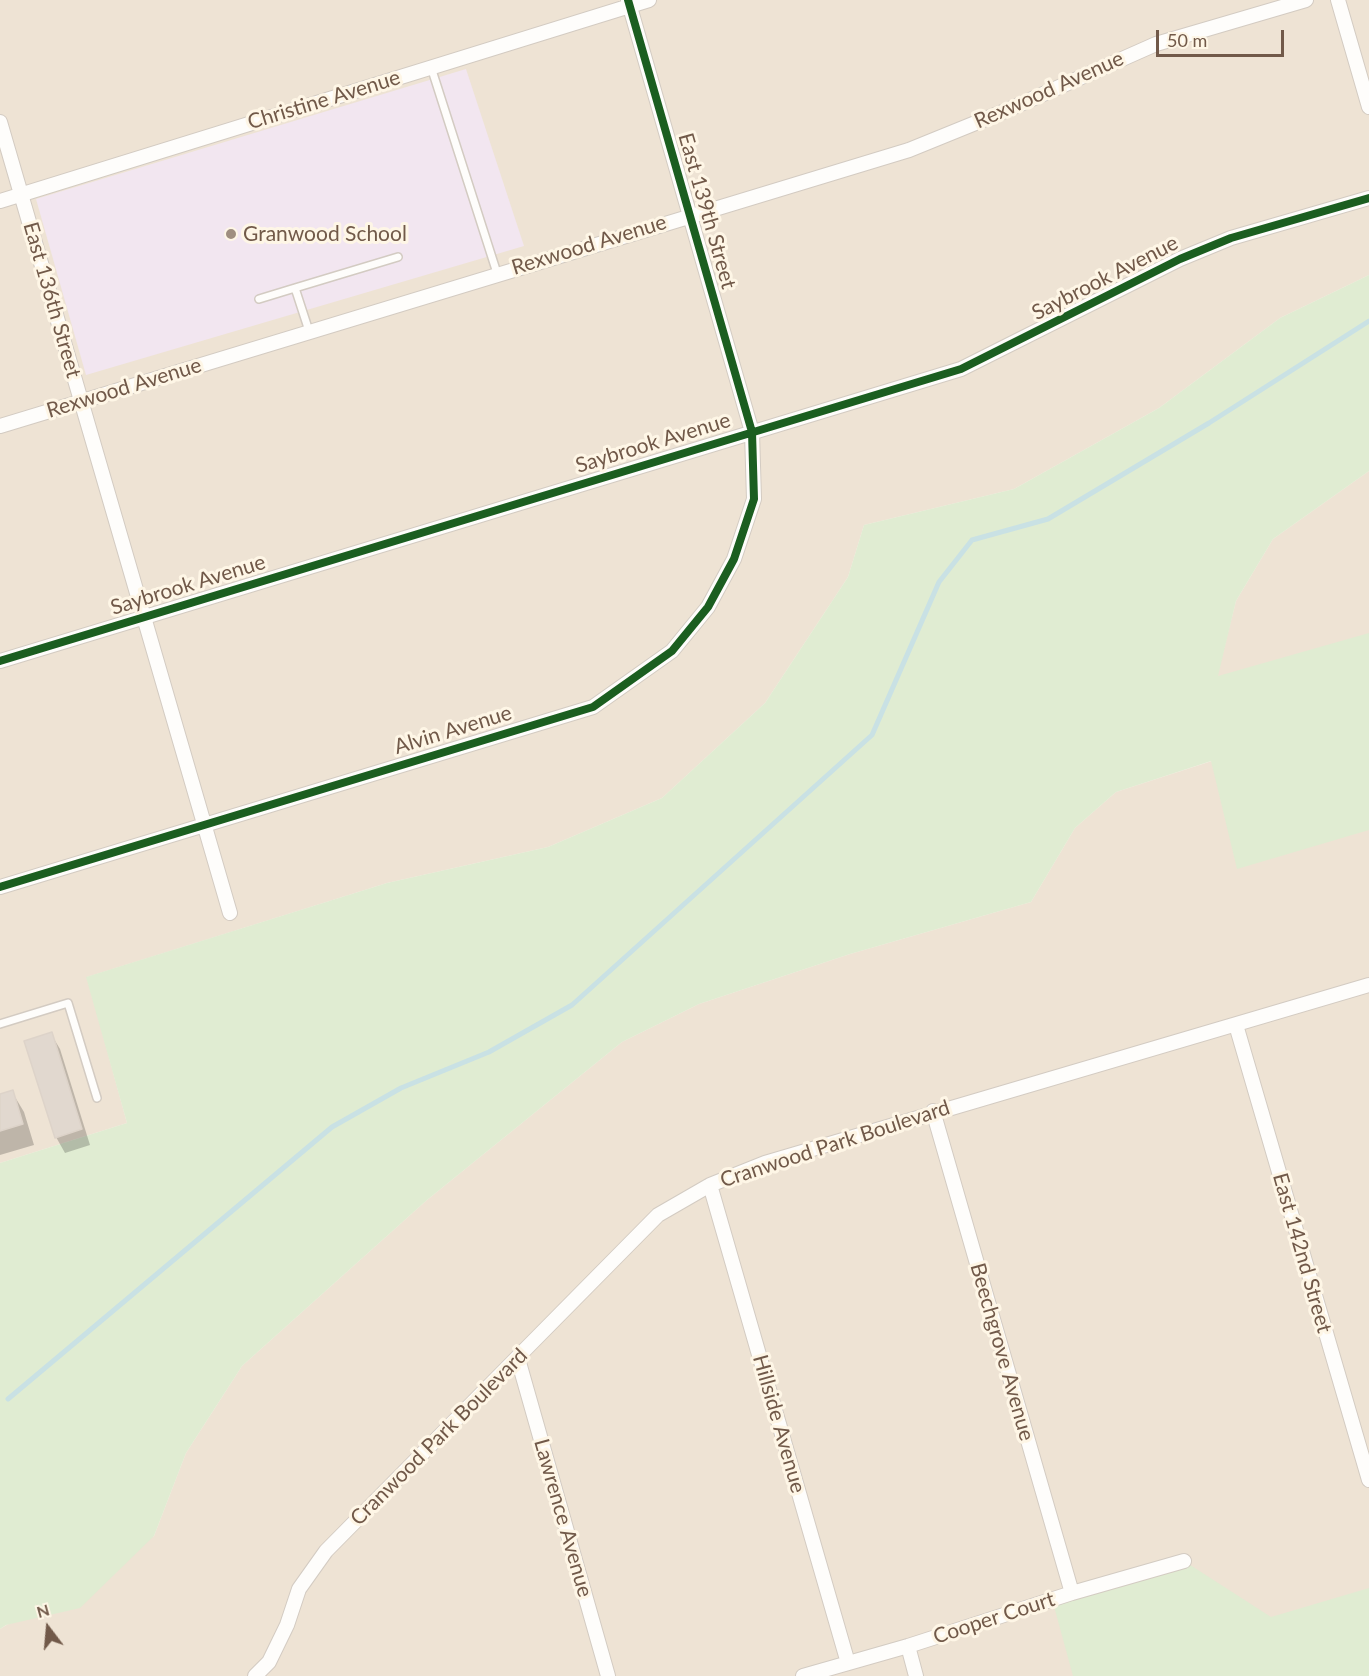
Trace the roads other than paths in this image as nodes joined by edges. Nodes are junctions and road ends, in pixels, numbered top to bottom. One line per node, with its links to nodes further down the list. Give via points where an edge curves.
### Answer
1 (649, 0): 4 (street, Christine Avenue)
2 (1306, 0): 11 (street, Rexwood Avenue, via 1156,44 909,150)
3 (1340, 0): 6 (street)
4 (628, 3): 5 (street, Christine Avenue); 11 (street, East 139th Street)
5 (430, 67): 8 (street, Christine Avenue); 13 (lane)
6 (1369, 106)
7 (0, 122): 8 (street, East 136th Street)
8 (21, 195): 10 (street, Christine Avenue); 17 (street, East 136th Street)
9 (1369, 198): 19 (street, Saybrook Avenue, via 1231,237 961,369)
10 (0, 201)
11 (689, 214): 13 (street, Rexwood Avenue); 19 (street, East 139th Street)
12 (398, 257): 14 (lane)
13 (497, 273): 16 (street, Rexwood Avenue)
14 (296, 288): 15 (lane); 16 (lane)
15 (258, 299)
16 (309, 331): 17 (street, Rexwood Avenue)
17 (81, 401): 18 (street, Rexwood Avenue); 20 (street, East 136th Street)
18 (0, 426)
19 (752, 432): 20 (street, Saybrook Avenue); 22 (street, Alvin Avenue, via 754,499 734,559 708,607 672,651 642,674 592,707)
20 (146, 617): 21 (street, Saybrook Avenue); 22 (street, East 136th Street)
21 (0, 661)
22 (204, 823): 23 (street, Alvin Avenue); 24 (street, East 136th Street)
23 (0, 887)
24 (230, 913)
25 (1369, 985): 27 (street, Cranwood Park Boulevard)
26 (0, 1024): 28 (lane, via 68,1003)
27 (1236, 1025): 29 (street, Cranwood Park Boulevard); 32 (street, East 142nd Street)
28 (97, 1098)
29 (933, 1111): 30 (street, Cranwood Park Boulevard, via 765,1163); 34 (street, Beechgrove Avenue)
30 (710, 1185): 31 (street, Cranwood Park Boulevard, via 657,1215); 36 (street, Hillside Avenue)
31 (518, 1359): 37 (street, Cranwood Park Boulevard, via 326,1551 299,1589 269,1662); 38 (street, Lawrence Avenue)
32 (1369, 1480)
33 (1184, 1561): 34 (street, Cooper Court)
34 (1071, 1593): 35 (street, Cooper Court)
35 (908, 1646): 36 (street, Cooper Court); 40 (street)
36 (848, 1663): 39 (street, Cooper Court)
37 (255, 1676)
38 (608, 1676)
39 (804, 1676)
40 (916, 1676)

